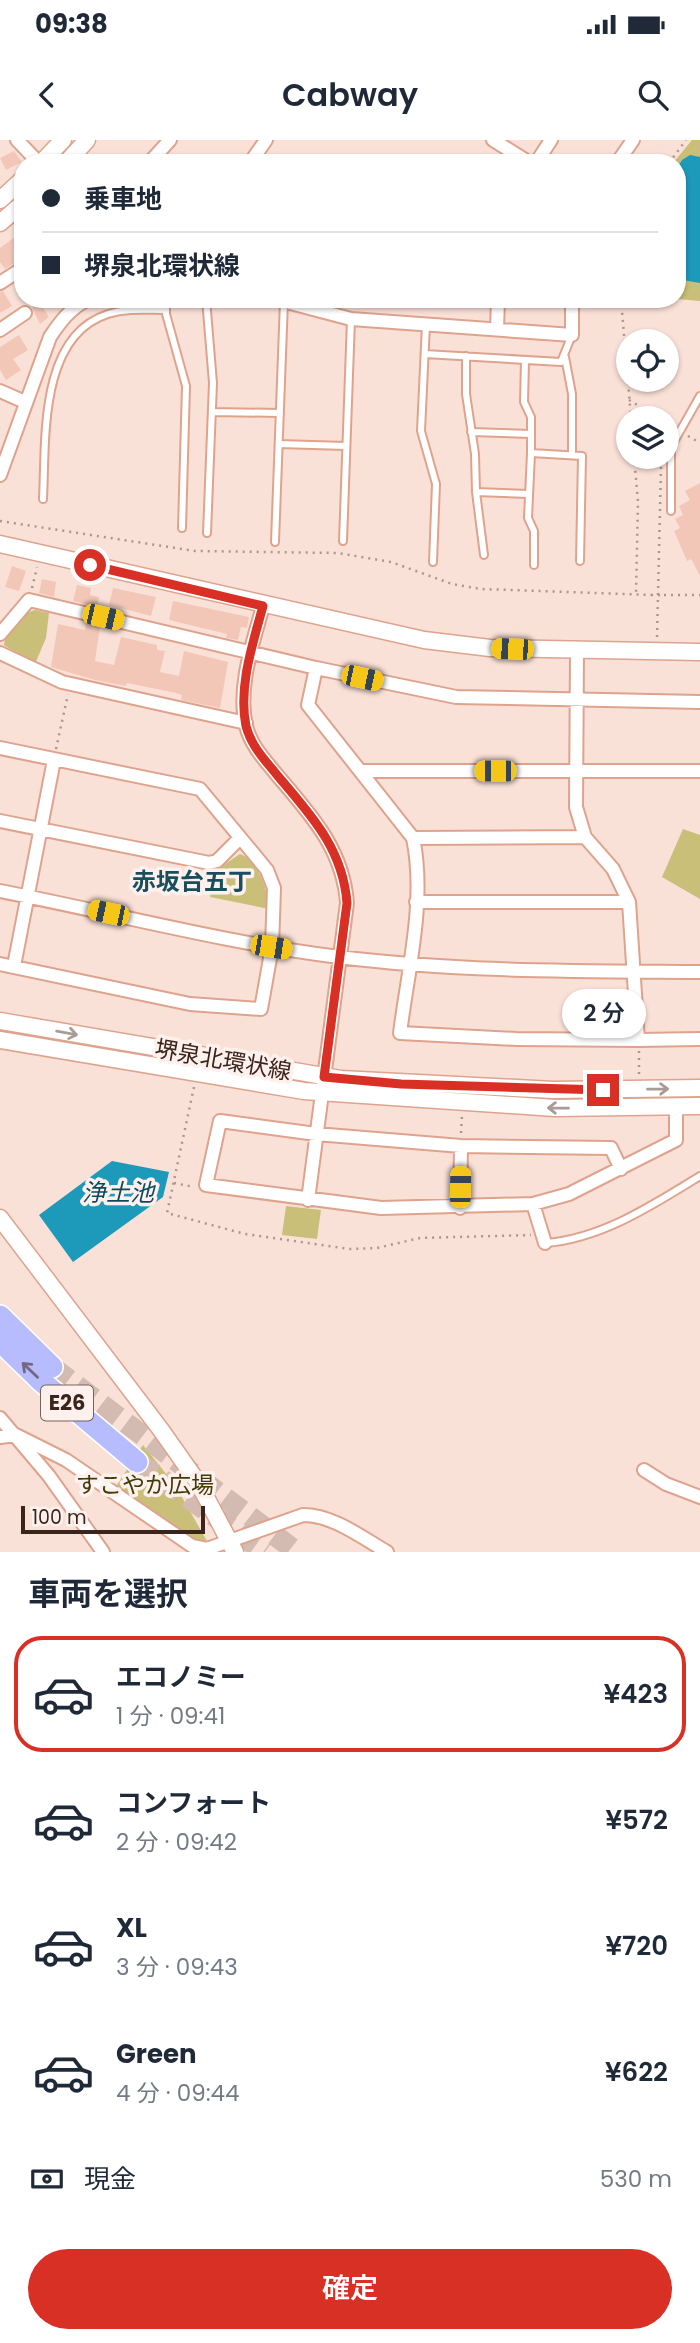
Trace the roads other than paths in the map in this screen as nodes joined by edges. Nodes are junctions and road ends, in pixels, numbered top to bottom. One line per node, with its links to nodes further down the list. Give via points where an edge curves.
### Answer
1 (17, 140): 6 (street)
2 (63, 140): 7 (main road)
3 (87, 140): 8 (main road)
4 (170, 140): 9 (street)
5 (493, 140): 10 (street)
6 (31, 154)
7 (49, 154)
8 (74, 154)
9 (157, 154)
10 (516, 154)
11 (14, 187): 12 (main road)
12 (0, 200)
13 (14, 211): 14 (main road)
14 (0, 223)
15 (74, 308): 34 (street, via 50,337)
16 (206, 308): 35 (lane)
17 (281, 308): 36 (lane)
18 (310, 308): 23 (street)
19 (498, 308): 25 (street)
20 (572, 308): 27 (street)
21 (166, 310): 46 (lane, via 130,309 105,315 80,330 65,350 47,406); 48 (lane, via 186,386)
22 (25, 313): 26 (street)
23 (351, 319): 24 (street); 40 (lane)
24 (426, 324): 25 (street); 29 (lane)
25 (497, 329): 27 (street)
26 (0, 330)
27 (572, 335): 28 (lane)
28 (565, 353): 31 (lane, via 561,362); 42 (lane, via 572,394)
29 (425, 354): 30 (lane); 55 (lane, via 421,431 436,484)
30 (466, 356): 31 (lane); 37 (lane)
31 (525, 360): 38 (lane, via 524,402 531,416)
32 (0, 391): 34 (street)
33 (700, 396): 47 (lane, via 671,446)
34 (25, 402): 43 (street)
35 (212, 412): 36 (lane); 49 (lane)
36 (280, 413): 39 (lane)
37 (471, 432): 38 (lane); 44 (lane)
38 (531, 434): 41 (lane)
39 (279, 444): 40 (lane); 51 (lane)
40 (346, 446): 50 (lane)
41 (531, 453): 42 (lane); 45 (lane)
42 (572, 455): 54 (lane, via 582,456)
43 (1, 468)
44 (476, 492): 45 (lane); 53 (lane)
45 (529, 494): 56 (lane)
46 (43, 499)
47 (671, 511)
48 (182, 528)
49 (207, 533)
50 (343, 541)
51 (275, 542)
52 (0, 544): 57 (main road)
53 (484, 555)
54 (580, 561)
55 (433, 562)
56 (534, 565)
57 (263, 606): 59 (street); 60 (main road, via 424,640)
58 (0, 634): 59 (street, via 29,600)
59 (251, 652): 63 (street); 66 (street, via 243,699)
60 (577, 652): 61 (main road); 64 (street)
61 (700, 652)
62 (0, 653): 66 (street, via 70,684)
63 (316, 668): 64 (street, via 456,697); 70 (street, via 308,705)
64 (576, 701): 65 (street); 69 (street)
65 (700, 702)
66 (246, 723): 82 (street, via 259,754 335,850 347,903)
67 (0, 748): 68 (street)
68 (54, 760): 73 (street); 75 (street, via 200,789)
69 (575, 770): 70 (street); 71 (street); 74 (street, via 576,807)
70 (361, 771): 76 (street)
71 (700, 771)
72 (0, 821): 73 (street)
73 (40, 828): 75 (street, via 209,863); 78 (street)
74 (585, 837): 76 (street); 80 (street, via 613,869)
75 (240, 838): 81 (street, via 267,870 274,888)
76 (413, 838): 79 (street, via 418,864)
77 (0, 891): 78 (street)
78 (26, 896): 81 (street); 85 (street)
79 (416, 902): 80 (street); 83 (street)
80 (628, 902): 86 (street)
81 (271, 947): 82 (street); 85 (street, via 261,1009 190,1004)
82 (340, 957): 83 (street); 92 (street)
83 (408, 963): 86 (street, via 521,971); 91 (street, via 400,1033)
84 (0, 964): 85 (street)
85 (14, 966)
86 (635, 972): 87 (street); 91 (street)
87 (700, 972)
88 (0, 1021): 92 (main road, 堺泉北環状線, one-way to 92)
89 (700, 1039): 91 (street)
90 (0, 1040): 92 (main road, 堺泉北環状線)
91 (638, 1040)
92 (323, 1085): 93 (main road, 堺泉北環状線, one-way to 93); 94 (main road, 堺泉北環状線, one-way to 92, via 555,1108); 96 (street)
93 (700, 1088)
94 (676, 1106): 95 (main road, 堺泉北環状線); 98 (street, via 676,1140)
95 (700, 1106)
96 (316, 1134): 97 (street); 100 (street); 100 (street, via 220,1121 206,1185)
97 (461, 1146): 98 (street, via 611,1149); 102 (street)
98 (621, 1169): 101 (street, via 569,1194)
99 (700, 1176): 104 (lane, via 637,1216 560,1242)
100 (309, 1200): 102 (street, via 381,1208)
101 (533, 1204): 102 (street); 104 (street)
102 (460, 1208)
103 (0, 1218): 114 (main road, via 161,1430 199,1485)
104 (543, 1238)
105 (0, 1317): 107 (highway, E26)
106 (0, 1341): 111 (highway, E26, one-way to 106)
107 (52, 1367)
108 (0, 1418): 109 (street)
109 (16, 1435): 110 (street); 114 (street, via 66,1460 192,1546); 115 (street)
110 (0, 1437)
111 (137, 1462)
112 (644, 1470): 113 (street)
113 (700, 1497)
114 (233, 1547): 116 (street, via 303,1515 315,1515)
115 (103, 1552)
116 (387, 1552)

